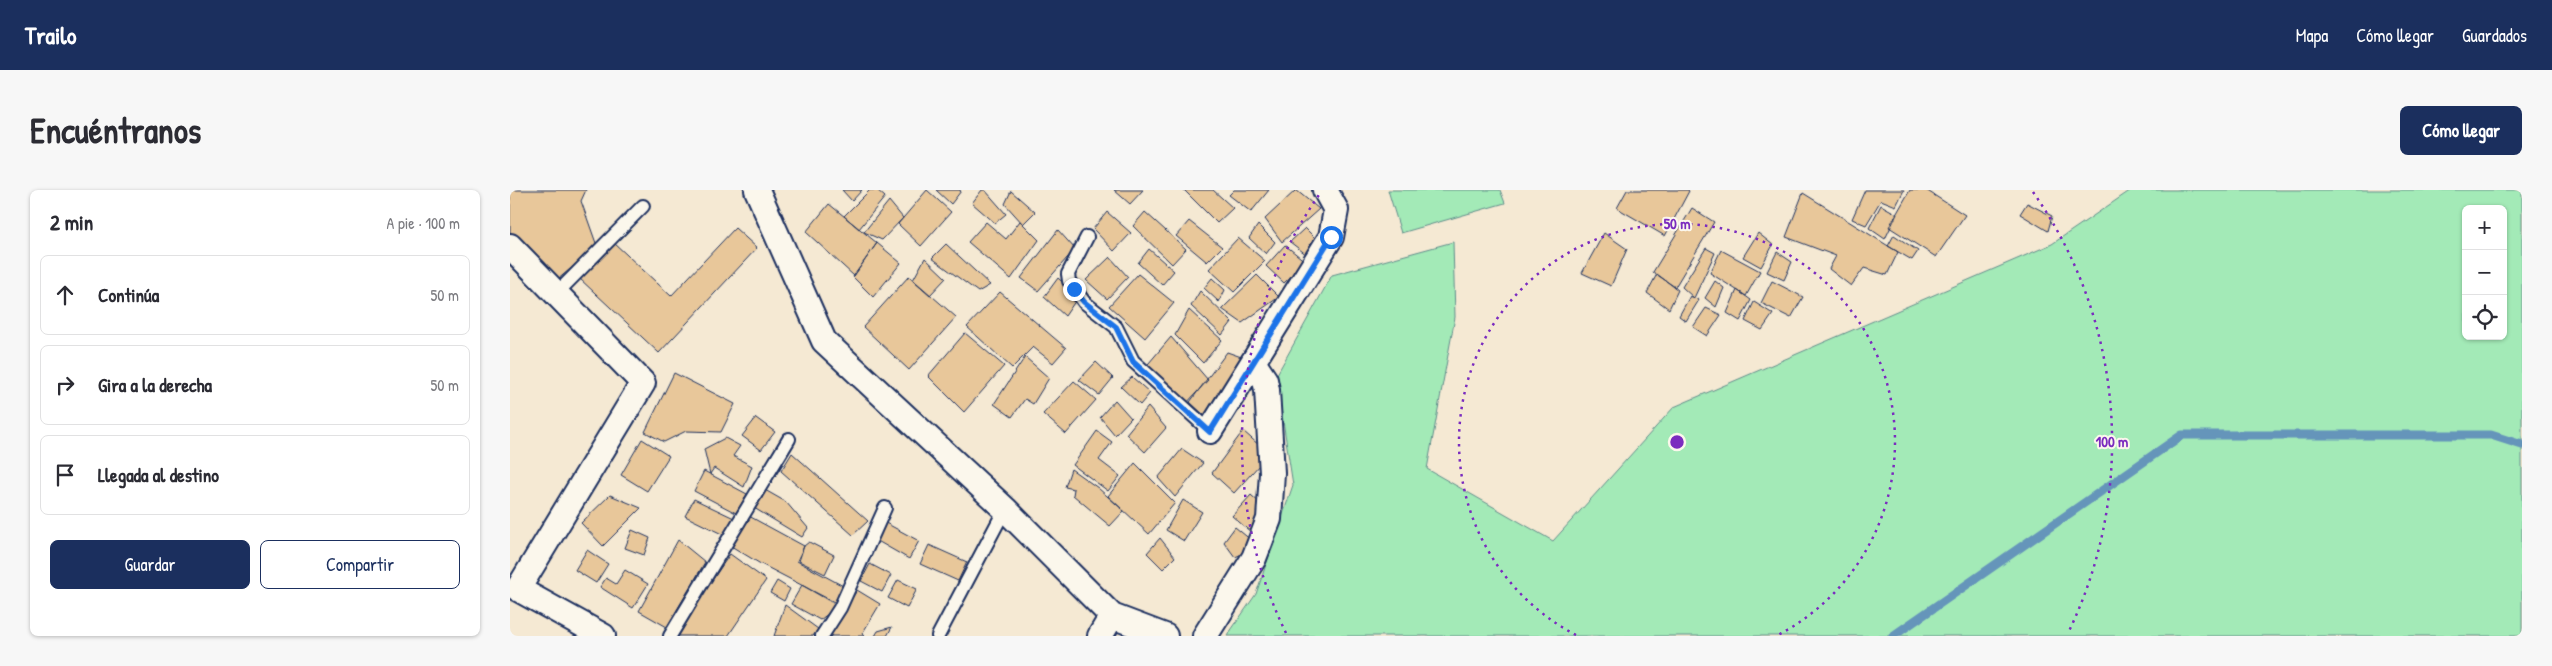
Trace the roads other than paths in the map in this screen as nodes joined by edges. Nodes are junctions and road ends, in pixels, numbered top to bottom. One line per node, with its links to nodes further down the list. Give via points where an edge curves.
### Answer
1 (756, 190): 11 (street, via 824,341)
2 (1331, 200): 7 (street, via 1331,237)
3 (643, 206): 6 (lane)
4 (1087, 237): 8 (lane, via 1068,274 1068,281 1084,302 1116,327 1133,362)
5 (510, 246): 6 (street)
6 (556, 294): 13 (street, via 643,383 518,589)
7 (1253, 362): 8 (street); 18 (street, via 1265,380 1267,390 1272,472 1269,519 1254,558)
8 (1210, 432)
9 (789, 438): 14 (lane)
10 (885, 508): 15 (lane, via 840,608)
11 (1005, 509): 12 (street); 16 (lane)
12 (1106, 626): 17 (street)
13 (603, 636)
14 (670, 636)
15 (822, 636)
16 (938, 636)
17 (1165, 636)
18 (1205, 636)

